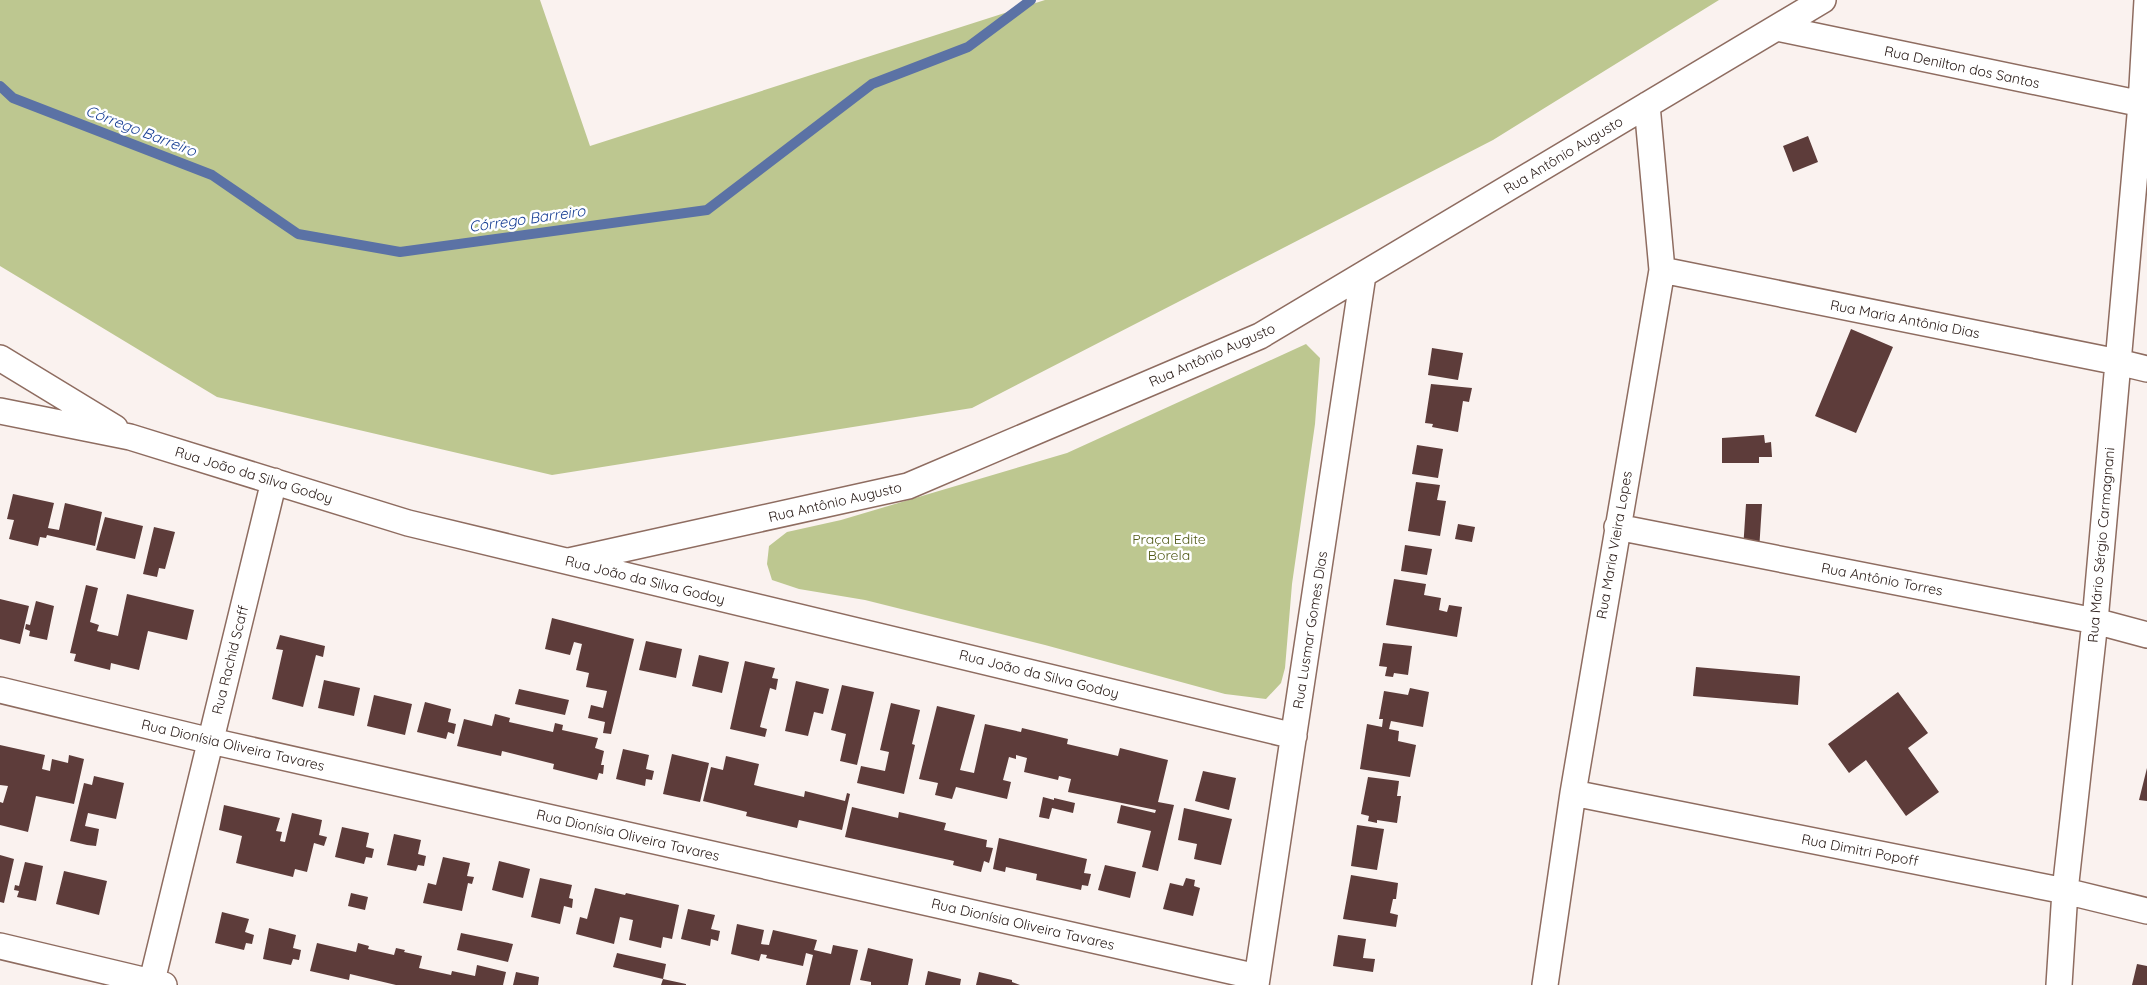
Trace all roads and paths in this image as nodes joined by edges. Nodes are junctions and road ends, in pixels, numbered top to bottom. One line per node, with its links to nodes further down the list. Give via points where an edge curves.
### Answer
1 (1824, 0): 3 (street, Rua Antônio Augusto)
2 (2147, 0): 5 (street, Rua Mário Sérgio Carmagnani)
3 (1777, 28): 4 (street, Rua Antônio Augusto); 5 (street, Rua Denilton dos Santos)
4 (1647, 105): 6 (street, Rua Maria Vieira Lopes); 7 (street, Rua Antônio Augusto)
5 (2144, 105): 9 (street, Rua Mário Sérgio Carmagnani)
6 (1662, 270): 9 (street, Rua Maria Antônia Dias); 14 (street, Rua Maria Vieira Lopes)
7 (1363, 275): 15 (street, Rua Antônio Augusto, via 1260,336 908,486); 19 (street, Rua Lusmar Gomes Dias)
8 (0, 358): 12 (street)
9 (2118, 362): 10 (street, Rua Maria Antônia Dias); 16 (street, Rua Mário Sérgio Carmagnani)
10 (2147, 369)
11 (0, 411): 12 (street, Rua João da Silva Godoy)
12 (130, 437): 13 (street, Rua João da Silva Godoy)
13 (274, 481): 15 (street, Rua João da Silva Godoy, via 408,523); 20 (street, Rua Rachid Scaff)
14 (1617, 527): 16 (street, Rua Antônio Torres); 21 (street, Rua Maria Vieira Lopes)
15 (569, 561): 19 (street, Rua João da Silva Godoy)
16 (2094, 621): 17 (street, Rua Antônio Torres); 22 (street, Rua Mário Sérgio Carmagnani)
17 (2147, 635)
18 (0, 690): 20 (street, Rua Dionísia Oliveira Tavares)
19 (1294, 736): 25 (street, Rua Lusmar Gomes Dias)
20 (211, 741): 25 (street, Rua Dionísia Oliveira Tavares); 26 (street, Rua Rachid Scaff)
21 (1573, 793): 22 (street, Rua Dimitri Popoff); 27 (street, Rua Maria Vieira Lopes)
22 (2065, 891): 23 (street, Rua Dimitri Popoff); 28 (street, Rua Mário Sérgio Carmagnani)
23 (2147, 911)
24 (0, 946): 26 (street)
25 (1257, 981)
26 (156, 984)
27 (1545, 985)
28 (2059, 985)

